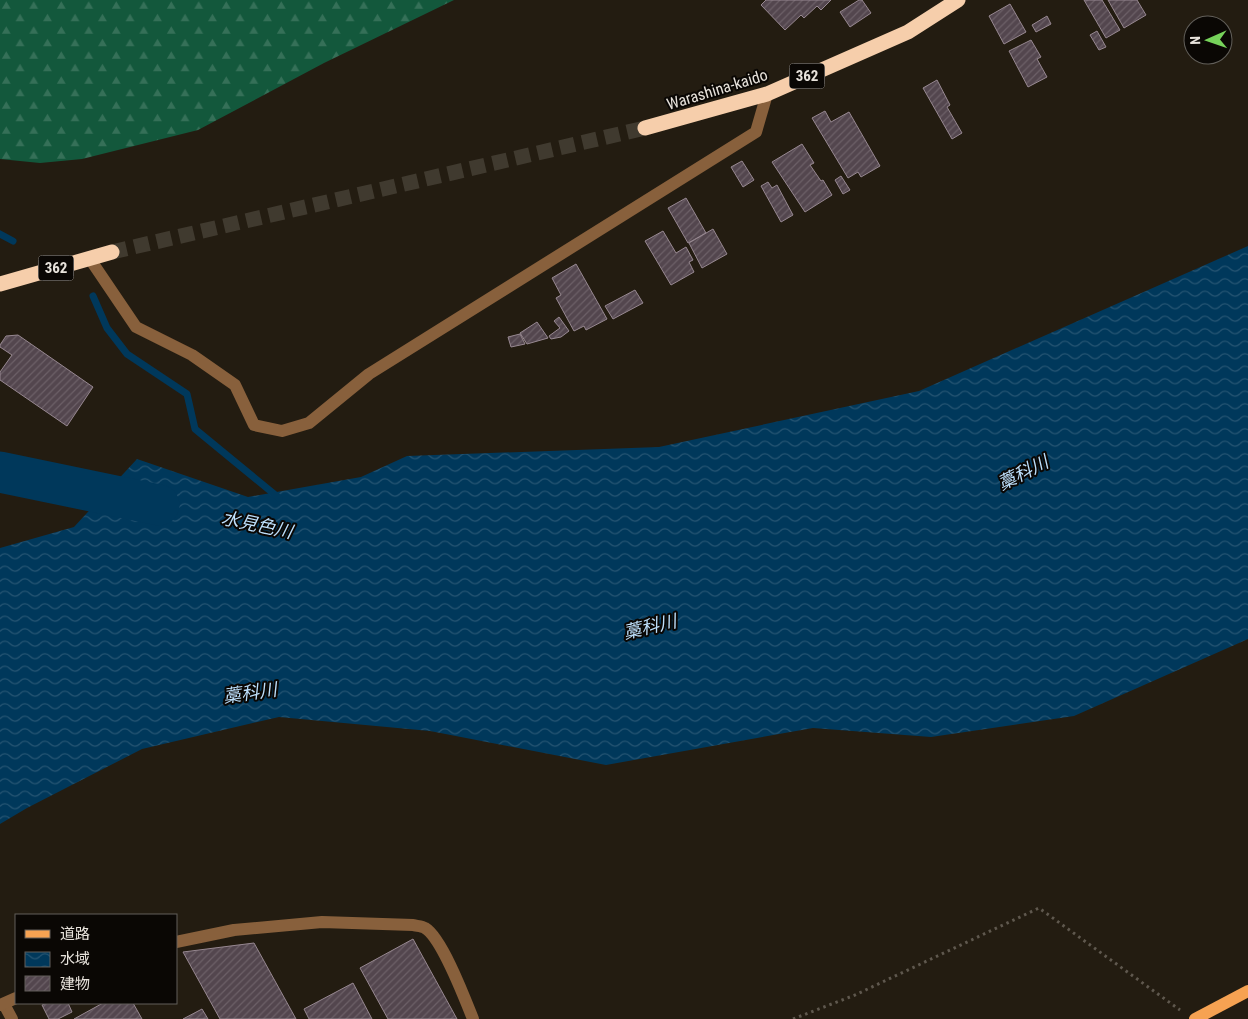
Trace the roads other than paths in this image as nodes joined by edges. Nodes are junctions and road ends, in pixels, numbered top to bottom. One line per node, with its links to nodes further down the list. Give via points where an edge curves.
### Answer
1 (958, 0): 2 (highway, Warashina-kaido / 362, via 908,32)
2 (767, 94): 3 (highway, Warashina-kaido / 362); 5 (street, via 756,132 369,374 309,423 282,431 254,425 235,385 192,356 136,327)
3 (645, 128)
4 (112, 252): 5 (highway, 362)
5 (90, 259): 6 (highway, 362)
6 (0, 284)
7 (178, 942): 13 (street, via 234,930 322,922 425,928 452,969)
8 (1248, 991): 11 (main road)
9 (15, 998): 10 (street)
10 (2, 1005): 12 (street)
11 (1190, 1016)
12 (12, 1019)
13 (473, 1019)

